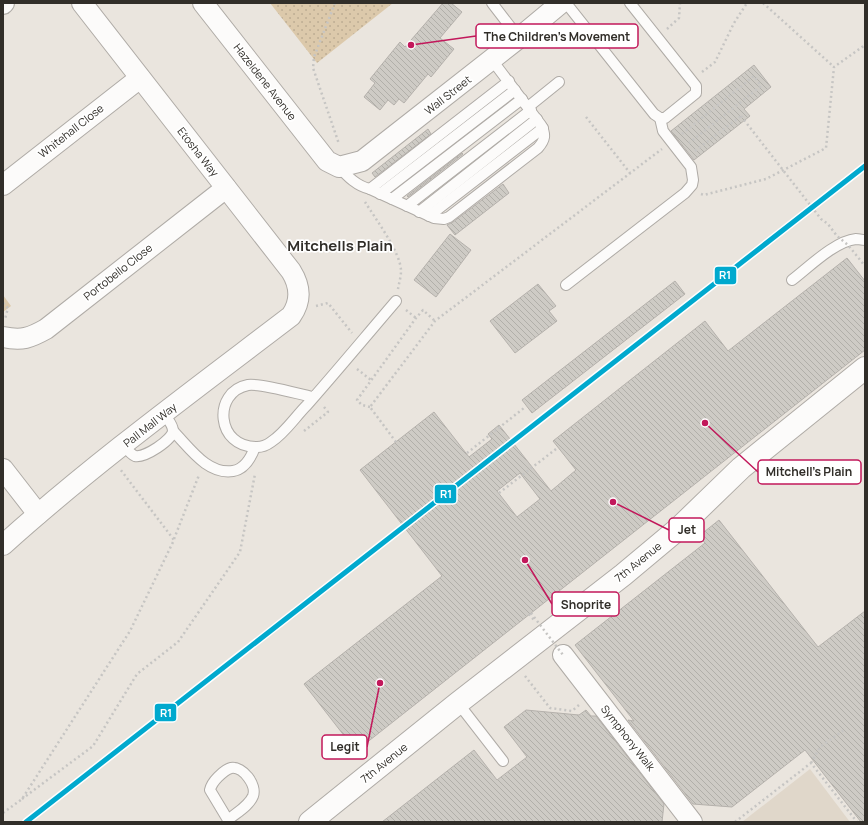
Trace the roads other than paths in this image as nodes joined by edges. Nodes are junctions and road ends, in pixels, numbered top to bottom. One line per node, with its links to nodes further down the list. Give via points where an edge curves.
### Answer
1 (82, 3): 9 (street, Etosha Way)
2 (203, 3): 15 (street, Hazeldene Avenue)
3 (492, 3): 7 (lane)
4 (561, 3): 7 (street, Wall Street)
5 (566, 3): 13 (lane, via 654,114)
6 (630, 3): 13 (lane, via 696,86 696,94 668,116)
7 (519, 38): 8 (street, Wall Street)
8 (492, 60): 11 (lane); 15 (street, Wall Street, via 362,161)
9 (140, 78): 16 (street, Whitehall Close); 17 (street, Etosha Way)
10 (559, 82): 12 (lane)
11 (512, 86): 12 (lane); 18 (lane); 19 (lane)
12 (527, 105): 14 (lane); 20 (lane); 21 (lane)
13 (660, 118): 25 (lane, via 663,131 691,167 692,185)
14 (537, 119): 22 (lane); 22 (lane, via 545,132 544,140 538,148 444,220)
15 (335, 158): 18 (lane, via 355,183)
16 (3, 185)
17 (226, 188): 27 (street, Etosha Way, via 295,278); 28 (street, Portobello Close, via 46,329 25,339 13,339)
18 (370, 189): 19 (lane)
19 (380, 194): 20 (lane)
20 (392, 199): 21 (lane)
21 (408, 206): 22 (lane)
22 (419, 212)
23 (865, 240): 24 (lane, via 856,239 842,243)
24 (792, 280)
25 (566, 285)
26 (396, 301): 30 (lane)
27 (306, 306): 31 (street, Pall Mall Way, via 291,316)
28 (4, 329)
29 (865, 368): 37 (street, 7th Avenue, via 741,468 678,529 623,575)
30 (313, 397): 32 (lane, via 278,437 270,443); 32 (lane, via 257,385 237,390 225,404 223,416 226,428 236,442)
31 (168, 423): 32 (lane, via 204,463 216,470 238,470 252,457); 34 (street, Pall Mall Way, via 117,451)
32 (255, 447)
33 (3, 469): 34 (street)
34 (38, 514): 35 (street, Pall Mall Way)
35 (3, 545)
36 (563, 655): 41 (street, Symphony Walk)
37 (458, 703): 38 (lane); 40 (street, 7th Avenue)
38 (503, 761)
39 (228, 821): 39 (lane, via 210,790 220,775 232,768 240,770 250,781 253,796)
40 (310, 822)
41 (692, 822)

